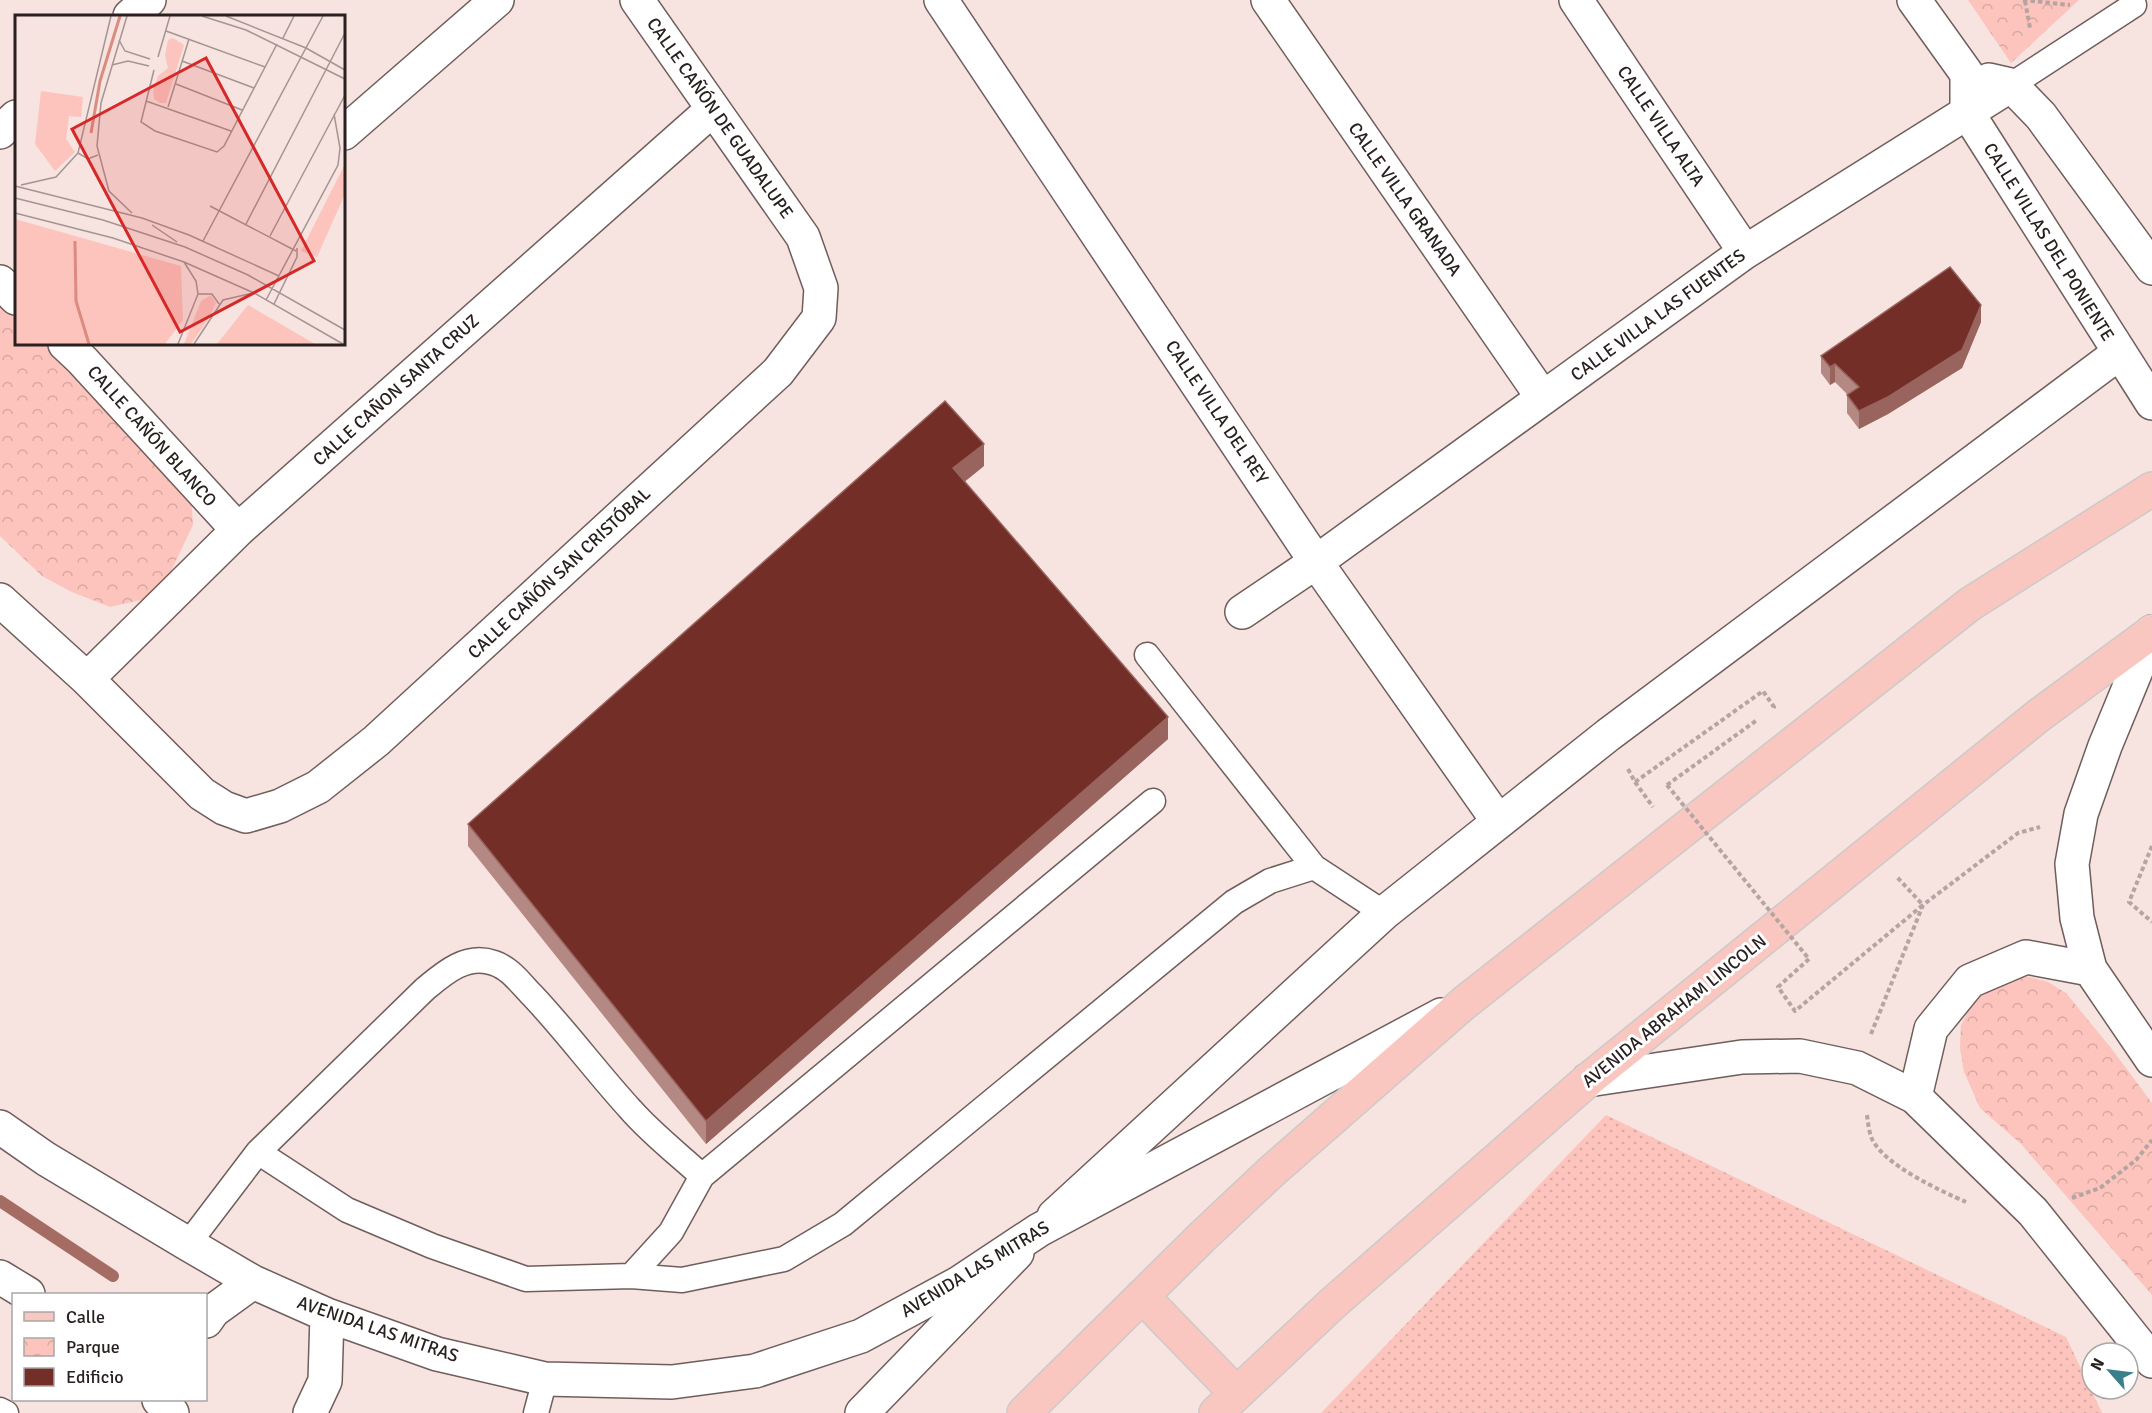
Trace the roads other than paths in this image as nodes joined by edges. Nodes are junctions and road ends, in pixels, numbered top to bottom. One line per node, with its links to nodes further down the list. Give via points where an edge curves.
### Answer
1 (149, 0): 9 (street)
2 (497, 0): 16 (street)
3 (637, 0): 12 (street, CALLE CAÑÓN DE GUADALUPE)
4 (941, 0): 28 (street, CALLE VILLA DEL REY)
5 (1268, 0): 24 (street, CALLE VILLA GRANADA)
6 (1576, 0): 18 (street, CALLE VILLA ALTA)
7 (1914, 0): 10 (street)
8 (2134, 4): 11 (lane)
9 (131, 15)
10 (1967, 74): 11 (street); 13 (street)
11 (2011, 85): 13 (street, CALLE VILLA LAS FUENTES); 19 (street, via 2041,116)
12 (713, 109): 17 (street, CALLE CAÑÓN DE GUADALUPE); 27 (street, CALLE CAÑON SANTA CRUZ)
13 (1967, 112): 18 (street, CALLE VILLA LAS FUENTES); 23 (street, CALLE VILLAS DEL PONIENTE)
14 (15, 118): 15 (street)
15 (0, 132)
16 (345, 132)
17 (803, 237): 33 (street, CALLE CAÑÓN SAN CRISTÓBAL, via 821,288 819,318 778,372 385,733 318,787 280,806 246,816 224,808 202,794)
18 (1745, 252): 24 (street, CALLE VILLA LAS FUENTES)
19 (2152, 268)
20 (0, 282): 21 (street)
21 (15, 297)
22 (83, 349): 27 (street, CALLE CAÑÓN BLANCO)
23 (2118, 353): 25 (street, CALLE VILLAS DEL PONIENTE); 35 (street)
24 (1543, 398): 28 (street, CALLE VILLA LAS FUENTES)
25 (2152, 403)
26 (2152, 489): 39 (main road, via 1970,604)
27 (238, 530): 33 (street, CALLE CAÑON SANTA CRUZ)
28 (1317, 562): 30 (street, CALLE VILLA LAS FUENTES); 35 (street, CALLE VILLA DEL REY)
29 (0, 600): 33 (street, CALLE CAÑÓN SAN CRISTÓBAL)
30 (1242, 612)
31 (2152, 632): 38 (street, via 2081,814 2072,864 2077,918); 41 (main road, AVENIDA ABRAHAM LINCOLN, via 2038,716)
32 (1147, 655): 36 (lane)
33 (87, 679)
34 (1153, 801): 45 (lane)
35 (1498, 821): 37 (street)
36 (1314, 867): 37 (lane); 48 (lane, via 1270,881 1234,903 843,1224 784,1259 682,1280)
37 (1384, 913): 46 (street)
38 (2090, 969): 40 (street); 42 (street, via 2026,957 1970,981 1931,1029)
39 (1464, 1003): 46 (street, AVENIDA LAS MITRAS); 52 (main road, via 1271,1172)
40 (2152, 1060)
41 (1588, 1080): 42 (street, via 1742,1057 1800,1056 1857,1068); 57 (main road, AVENIDA ABRAHAM LINCOLN, via 1332,1304)
42 (1915, 1097): 55 (street, via 2033,1212)
43 (0, 1127): 47 (street, AVENIDA LAS MITRAS)
44 (258, 1152): 45 (lane, via 432,984 463,963 482,960 496,963 512,974 558,1022 632,1112); 47 (lane); 48 (lane, via 347,1210 432,1246 525,1278)
45 (702, 1176): 48 (lane, via 671,1232)
46 (1039, 1230): 56 (street, AVENIDA LAS MITRAS, via 959,1283 861,1336 755,1371 672,1382); 62 (street)
47 (188, 1244): 50 (street, AVENIDA LAS MITRAS)
48 (631, 1276)
49 (0, 1277): 51 (street)
50 (253, 1281): 53 (street, AVENIDA LAS MITRAS); 54 (street)
51 (26, 1293)
52 (1142, 1296): 57 (main road); 63 (main road)
53 (327, 1315): 56 (street, AVENIDA LAS MITRAS, via 438,1354); 60 (street, via 325,1381)
54 (207, 1320)
55 (2152, 1361)
56 (545, 1379): 61 (lane)
57 (1226, 1403)
58 (0, 1410): 59 (lane)
59 (6, 1413)
60 (310, 1413)
61 (536, 1413)
62 (862, 1413)
63 (1024, 1413)

